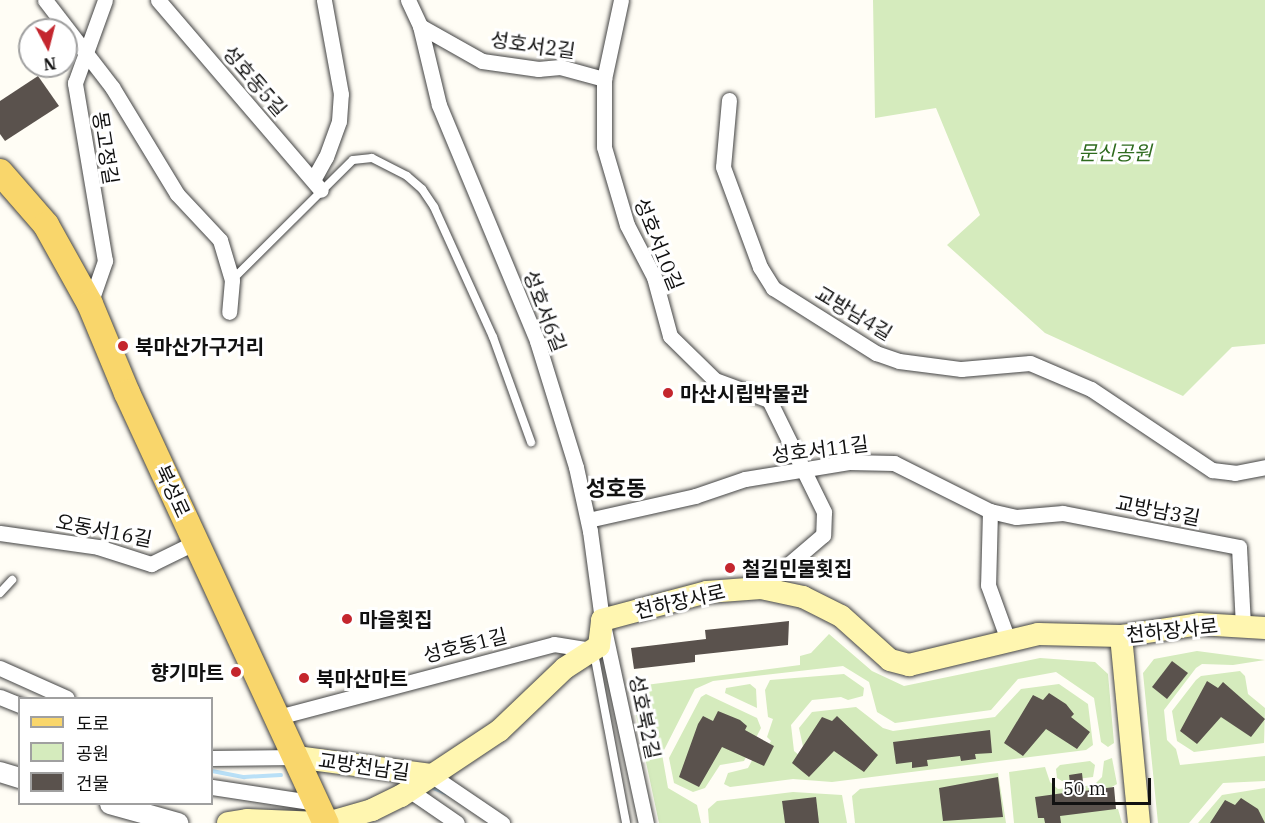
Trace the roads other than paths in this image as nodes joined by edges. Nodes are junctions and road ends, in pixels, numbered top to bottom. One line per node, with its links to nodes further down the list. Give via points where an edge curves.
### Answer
1 (45, 0): 8 (street)
2 (105, 0): 8 (street, 몽고정길)
3 (158, 0): 12 (street, 성호동5길)
4 (324, 0): 12 (street, via 341,94 336,127)
5 (408, 0): 7 (street)
6 (621, 0): 9 (street, 성호서10길)
7 (420, 26): 9 (street, 성호서2길, via 483,61 538,69 560,67); 20 (street, 성호서6길, via 439,105 537,341)
8 (85, 52): 13 (street, via 112,87 177,194 220,240); 14 (street, 몽고정길, via 75,83 105,261)
9 (604, 79): 18 (street, 성호서10길, via 604,147 627,225 654,277 670,336 715,380 769,400)
10 (729, 100): 17 (street, 교방남4길, via 723,167 747,235 773,288 876,353 899,361 961,369 1030,363 1091,389 1212,470 1235,473)
11 (0, 172): 14 (main road, 북성로, via 46,225)
12 (317, 185): 13 (lane); 16 (lane, via 353,160 372,158 422,189 493,337)
13 (232, 280): 15 (street)
14 (90, 304): 22 (main road, 북성로)
15 (229, 312)
16 (531, 442)
17 (1265, 467)
18 (806, 471): 19 (street, 성호서11길, via 849,462 894,463); 20 (street, 성호서11길, via 745,479 695,496); 24 (street, 성호서10길, via 824,512 823,535)
19 (990, 511): 27 (street, 교방남3길, via 1016,517 1063,513 1239,547); 29 (street, via 988,585)
20 (588, 520): 26 (street, 성호서6길)
21 (0, 533): 22 (street, 오동서16길, via 98,547 151,564)
22 (196, 542): 35 (main road, 북성로)
23 (12, 580): 25 (lane)
24 (761, 588): 26 (main road, 천하장사로, via 707,592); 29 (main road, 천하장사로, via 796,595 831,610 900,664 930,661)
25 (0, 593)
26 (602, 620): 30 (main road, via 599,646); 51 (street, 성호북2길)
27 (1254, 627): 28 (main road, 천하장사로, via 1199,624)
28 (1121, 636): 29 (main road, 천하장사로, via 1049,633); 52 (main road)
29 (1008, 640)
30 (593, 650): 35 (street, 성호동1길, via 554,645); 39 (main road, via 565,668 499,731); 50 (lane)
31 (0, 668): 33 (street)
32 (0, 697): 34 (street)
33 (63, 697)
34 (18, 704)
35 (278, 717): 36 (main road, 북성로)
36 (296, 757): 37 (street, 교방천남길); 39 (main road, 교방천남길); 44 (main road, 북성로)
37 (213, 758)
38 (0, 772): 40 (street)
39 (431, 775): 42 (main road); 49 (street, 교방천남길)
40 (18, 777)
41 (213, 787): 44 (street)
42 (405, 793): 44 (main road, via 372,810); 47 (main road); 48 (street)
43 (114, 805): 45 (street)
44 (322, 818): 46 (main road)
45 (178, 823)
46 (228, 823)
47 (368, 823)
48 (457, 823)
49 (502, 823)
50 (626, 823)
51 (646, 823)
52 (1139, 823)

